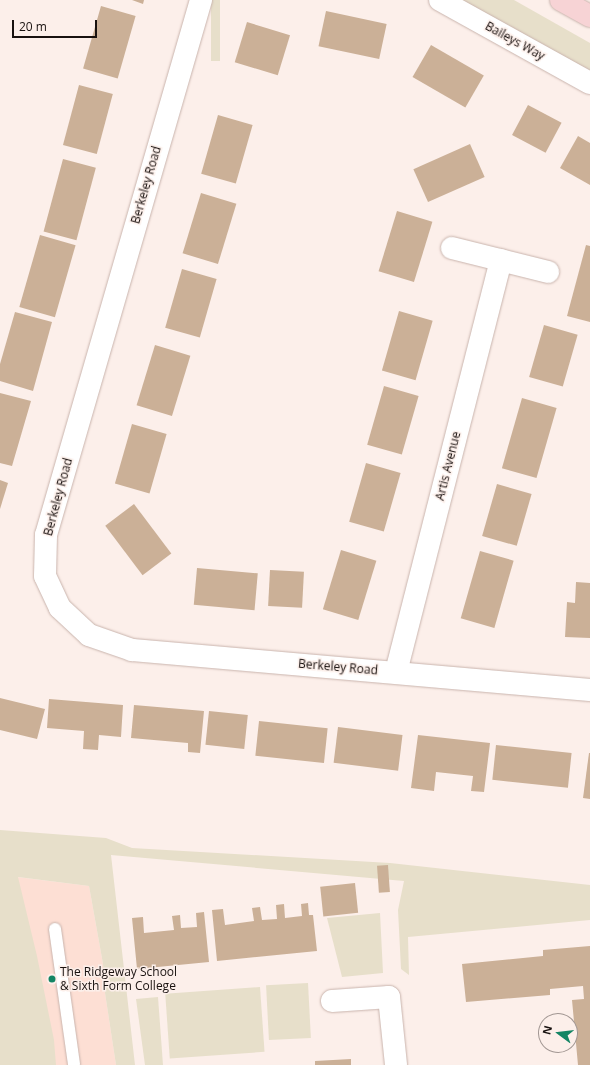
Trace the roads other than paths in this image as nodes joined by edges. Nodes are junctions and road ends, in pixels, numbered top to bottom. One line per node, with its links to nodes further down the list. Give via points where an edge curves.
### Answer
1 (201, 0): 9 (street, Berkeley Road, via 46,535 45,576 60,608 69,618 89,635 115,646 132,650)
2 (440, 0): 5 (street, Baileys Way)
3 (561, 0): 4 (main road)
4 (590, 16)
5 (590, 83)
6 (452, 248): 7 (street)
7 (501, 260): 8 (street); 9 (street, Artis Avenue)
8 (548, 272)
9 (396, 672): 10 (street, Berkeley Road)
10 (590, 690)
11 (55, 929): 13 (lane)
12 (332, 1001): 14 (street, via 389,997)
13 (74, 1065)
14 (396, 1065)

